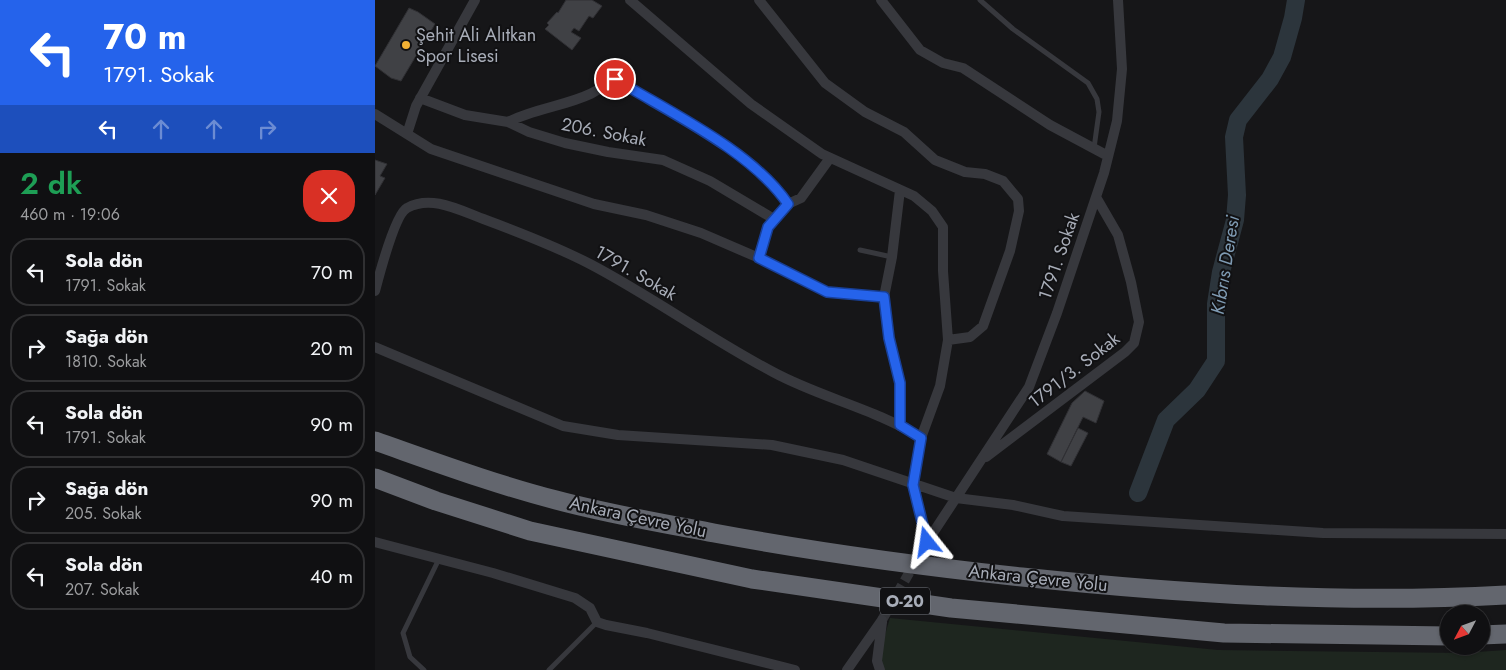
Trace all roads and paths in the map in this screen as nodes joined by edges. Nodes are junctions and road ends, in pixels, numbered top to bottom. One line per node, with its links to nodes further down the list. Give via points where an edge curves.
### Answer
1 (475, 0): 9 (street)
2 (630, 0): 15 (street, via 751,104)
3 (759, 0): 25 (street, via 825,83 865,112 904,132 935,160 965,172 1003,180 1018,199 1019,211 1009,251 983,326 970,337)
4 (881, 0): 13 (street, via 920,50 943,63 963,68 1050,125)
5 (980, 0): 13 (lane, via 1013,29 1088,83 1097,99 1099,112)
6 (1118, 0): 14 (street, 1791. Sokak, via 1122,69 1117,121)
7 (623, 67): 8 (street)
8 (615, 79): 11 (street, via 575,101 533,111); 18 (street, via 716,141 758,171)
9 (420, 98): 11 (street, 206. Sokak, via 465,115); 12 (street)
10 (375, 114): 12 (street)
11 (508, 122): 19 (street, 206. Sokak, via 565,142 663,160 710,180)
12 (407, 134): 22 (street, via 431,149 493,172 593,204 646,215 701,233)
13 (1094, 148): 14 (street)
14 (1108, 156): 17 (street, 1791. Sokak)
15 (830, 158): 16 (street); 18 (street, via 801,198)
16 (900, 190): 21 (street); 25 (street, via 932,210 943,227)
17 (1096, 197): 30 (street, 1791. Sokak, via 1029,387); 30 (street, 1791/3. Sokak, via 1118,235 1131,282 1139,322 1134,343)
18 (788, 204): 19 (street)
19 (774, 220): 22 (street, via 768,227)
20 (860, 250): 21 (lane)
21 (892, 257): 24 (street)
22 (759, 258): 24 (street, via 827,292)
23 (375, 291): 27 (street, 1791. Sokak, via 397,218 408,207 429,201 515,230 590,264 773,373)
24 (884, 297): 27 (street, via 889,338 900,383)
25 (948, 340): 28 (street, via 940,386)
26 (375, 347): 32 (street, via 563,426 617,435 772,444 843,460)
27 (900, 425): 28 (street, 1791. Sokak)
28 (921, 438): 32 (street)
29 (375, 440): 37 (highway, Ankara Çevre Yolu / O-20, via 556,501 854,557 1093,585 1235,596 1386,598)
30 (981, 461): 33 (street, 1791. Sokak)
31 (375, 478): 41 (highway, Ankara Çevre Yolu / O-20, via 436,502 530,531 752,579 923,604 1224,633)
32 (913, 485): 33 (street); 33 (street, 1791. Sokak, via 927,542)
33 (956, 498): 34 (street, via 1013,505 1063,516 1323,533)
34 (1506, 534)
35 (375, 542): 36 (street)
36 (439, 559): 38 (street, via 575,598 589,608); 42 (lane, via 403,633 410,657)
37 (1506, 595)
38 (597, 622): 43 (lane); 44 (street)
39 (1506, 634): 40 (highway)
40 (1490, 635)
41 (1440, 636)
42 (424, 670)
43 (549, 670)
44 (795, 670)
45 (847, 670): 46 (street, via 882,620 877,661)
46 (880, 670)

